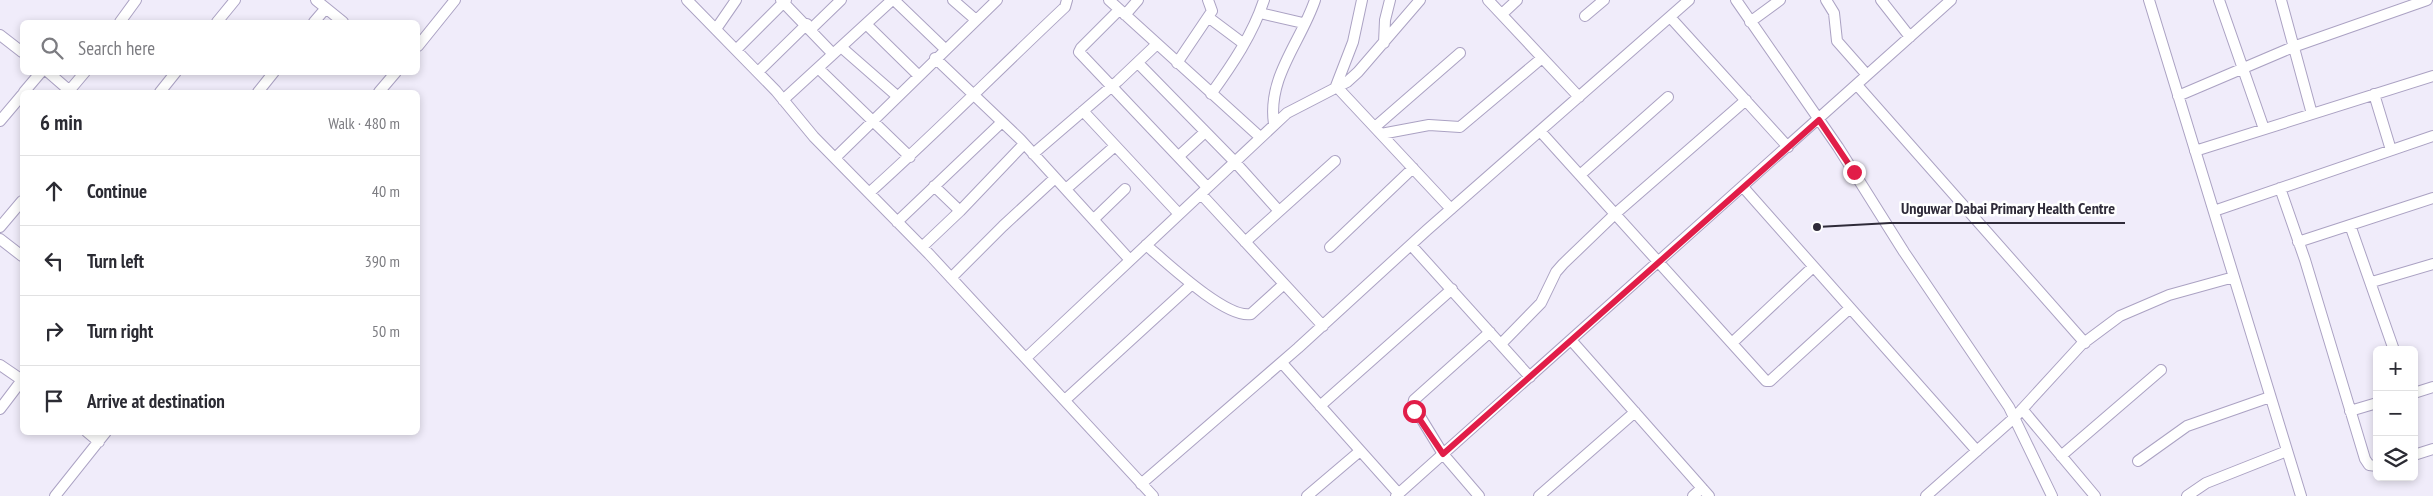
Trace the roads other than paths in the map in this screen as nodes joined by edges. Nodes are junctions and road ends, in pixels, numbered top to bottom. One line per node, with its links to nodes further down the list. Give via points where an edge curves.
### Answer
1 (136, 0): 42 (street)
2 (235, 0): 43 (street)
3 (316, 0): 35 (street)
4 (455, 0): 55 (street)
5 (687, 0): 51 (street)
6 (736, 0): 51 (street)
7 (839, 0): 50 (street)
8 (893, 0): 49 (street); 59 (street)
9 (953, 0): 46 (street)
10 (997, 0): 46 (street)
11 (1067, 0): 89 (street, via 1065,7)
12 (1109, 0): 36 (street)
13 (1138, 0): 36 (street)
14 (1200, 0): 34 (street)
15 (1264, 0): 37 (street)
16 (1315, 0): 48 (street)
17 (1362, 0): 82 (street, via 1353,42)
18 (1390, 0): 54 (street)
19 (1420, 0): 54 (street)
20 (1488, 0): 38 (street)
21 (1517, 0): 38 (street)
22 (1604, 0): 39 (street)
23 (1689, 0): 41 (street)
24 (1736, 0): 47 (street)
25 (1780, 0): 47 (street)
26 (1826, 0): 78 (street, via 1834,13 1837,41)
27 (1881, 0): 53 (street)
28 (1951, 0): 53 (street)
29 (2149, 0): 93 (street)
30 (2219, 0): 69 (street)
31 (2280, 0): 58 (street)
32 (2426, 0): 58 (street)
33 (784, 1): 50 (street); 60 (street)
34 (1210, 3): 40 (street)
35 (326, 8): 44 (street); 45 (street)
36 (1122, 13): 56 (street); 80 (street, via 1079,51)
37 (1260, 13): 48 (street); 57 (street)
38 (1502, 14): 65 (street)
39 (1585, 16)
40 (1208, 17): 57 (street); 67 (street)
41 (1670, 17): 94 (street); 98 (street)
42 (121, 20)
43 (219, 20)
44 (316, 20)
45 (341, 20)
46 (976, 20): 59 (street)
47 (1750, 22): 101 (street)
48 (1304, 23): 105 (street, via 1274,93)
49 (866, 24): 62 (street); 77 (street)
50 (809, 27): 62 (street); 70 (street)
51 (716, 30): 60 (street)
52 (0, 36): 61 (street)
53 (1910, 37): 78 (street)
54 (1384, 43): 82 (street, via 1347,82)
55 (420, 44)
56 (1157, 44): 66 (street); 67 (street)
57 (1244, 44): 90 (street)
58 (2293, 47): 69 (street); 100 (street)
59 (944, 49): 64 (street)
60 (736, 50): 70 (street)
61 (20, 51)
62 (837, 51): 68 (street); 92 (street)
63 (1460, 53): 107 (street)
64 (935, 58): 77 (street); 89 (street)
65 (1542, 58): 94 (street); 107 (street, via 1460,127 1429,126)
66 (1138, 63): 80 (street); 109 (street)
67 (1178, 63): 90 (street)
68 (818, 68): 97 (street); 103 (street)
69 (2244, 68): 93 (street); 106 (street)
70 (758, 72): 97 (street)
71 (39, 75): 83 (street)
72 (51, 75): 84 (street)
73 (83, 75): 85 (street)
74 (174, 75): 86 (street)
75 (272, 75): 87 (street)
76 (393, 75): 88 (street)
77 (918, 75): 92 (street)
78 (1868, 75): 81 (street)
79 (2433, 76): 91 (street)
80 (1113, 85): 99 (street); 118 (street)
81 (1857, 85): 101 (street); 168 (street)
82 (1336, 86): 105 (street, via 1286,112); 107 (street)
83 (26, 90)
84 (68, 90)
85 (72, 90)
86 (162, 90)
87 (260, 90)
88 (381, 90)
89 (972, 94): 104 (street); 119 (street)
90 (1211, 94): 111 (street)
91 (2374, 94): 100 (street); 115 (street)
92 (897, 96): 103 (street)
93 (2178, 96): 116 (street)
94 (1579, 97): 108 (street)
95 (1668, 97): 124 (street)
96 (20, 98): 102 (street)
97 (784, 100): 120 (street)
98 (1746, 100): 114 (street); 140 (street)
99 (1083, 111): 113 (street); 117 (street)
100 (2312, 114): 106 (street)
101 (1819, 120): 114 (street); 187 (street, via 1904,252)
102 (0, 121)
103 (873, 121): 119 (street); 120 (street)
104 (1002, 122): 112 (street); 126 (street)
105 (1274, 124): 111 (street)
106 (2264, 129): 116 (street)
107 (1378, 131): 123 (street)
108 (1540, 131): 124 (street); 135 (street)
109 (1206, 132): 118 (street); 122 (street)
110 (2433, 136): 115 (street)
111 (1260, 137): 122 (street)
112 (1024, 144): 117 (street); 136 (street)
113 (1116, 146): 129 (street); 139 (street)
114 (1788, 147): 127 (street)
115 (2391, 150): 128 (street)
116 (2195, 151): 138 (street)
117 (1033, 154): 125 (street)
118 (1179, 156): 131 (street)
119 (910, 157): 132 (street)
120 (835, 158): 132 (street)
121 (1335, 161): 137 (street)
122 (1235, 162): 131 (street); 137 (street)
123 (1413, 168): 135 (street); 151 (street)
124 (1580, 175): 140 (street)
125 (1056, 178): 129 (street); 158 (street)
126 (934, 186): 136 (street); 142 (street)
127 (1743, 187): 154 (street); 155 (street)
128 (2280, 188): 138 (street); 147 (street)
129 (1066, 189): 141 (street)
130 (1125, 189): 141 (street)
131 (1204, 190): 139 (street); 146 (street)
132 (869, 193): 142 (street)
133 (2433, 198): 143 (street)
134 (20, 203): 144 (street)
135 (1451, 209): 149 (street)
136 (960, 211): 150 (street)
137 (1279, 211): 146 (street)
138 (2214, 211): 157 (street)
139 (1179, 214): 148 (street)
140 (1615, 214): 154 (street); 169 (street, via 1556,272 1540,303)
141 (1094, 219): 153 (street)
142 (897, 222): 150 (street)
143 (2350, 225): 147 (street); 159 (street)
144 (0, 227)
145 (0, 239): 152 (street)
146 (1246, 242): 161 (street)
147 (2298, 242): 185 (street)
148 (1146, 245): 153 (street); 160 (street)
149 (1411, 245): 162 (street); 164 (street)
150 (922, 247): 158 (street)
151 (1330, 247)
152 (20, 254)
153 (1130, 260): 171 (street)
154 (1659, 262): 166 (street); 167 (street)
155 (1813, 267): 163 (street); 167 (street)
156 (2432, 268): 159 (street)
157 (2234, 277): 168 (street, via 2169,296 2120,316); 180 (street)
158 (951, 278): 171 (street)
159 (2372, 282): 170 (street)
160 (1192, 284): 161 (street, via 1244,316 1251,314); 181 (street)
161 (1284, 284): 164 (street)
162 (1452, 289): 165 (street); 183 (street)
163 (1850, 308): 167 (street, via 1770,381 1759,375); 193 (street)
164 (1323, 326): 172 (street)
165 (1490, 332): 169 (street); 195 (street, via 1414,400 1414,411)
166 (1571, 340): 175 (street); 186 (street)
167 (1732, 343)
168 (2085, 343): 187 (street)
169 (1501, 344): 175 (street)
170 (2393, 346)
171 (1026, 358): 181 (street)
172 (1282, 363): 183 (street); 200 (street)
173 (0, 365): 176 (street)
174 (2161, 370): 197 (street)
175 (1530, 377): 195 (street)
176 (20, 379)
177 (20, 383): 184 (street)
178 (2433, 387): 179 (street)
179 (2418, 392)
180 (2270, 397): 194 (street); 198 (street, via 2187,426)
181 (1065, 400): 200 (street)
182 (2373, 404): 185 (street)
183 (1320, 406): 192 (street)
184 (0, 409)
185 (2350, 411): 199 (street, via 2365,460)
186 (1634, 412): 201 (street); 207 (street)
187 (2018, 413): 193 (street); 197 (street); 210 (street)
188 (91, 435): 190 (street)
189 (104, 435): 190 (street)
190 (99, 442): 203 (street)
191 (2433, 449): 196 (street)
192 (1360, 451): 202 (street); 205 (street)
193 (1977, 451): 209 (street)
194 (2287, 451): 212 (street, via 2206,484); 213 (street)
195 (1443, 454): 202 (street); 206 (street)
196 (2418, 454)
197 (2061, 456): 211 (street)
198 (2138, 461)
199 (2373, 465)
200 (1141, 484): 204 (street)
201 (1705, 492): 208 (street)
202 (1397, 495)
203 (55, 496)
204 (1153, 496)
205 (1307, 496)
206 (1479, 496)
207 (1539, 496)
208 (1693, 496)
209 (1926, 496)
210 (2052, 496)
211 (2095, 496)
212 (2187, 496)
213 (2301, 496)

